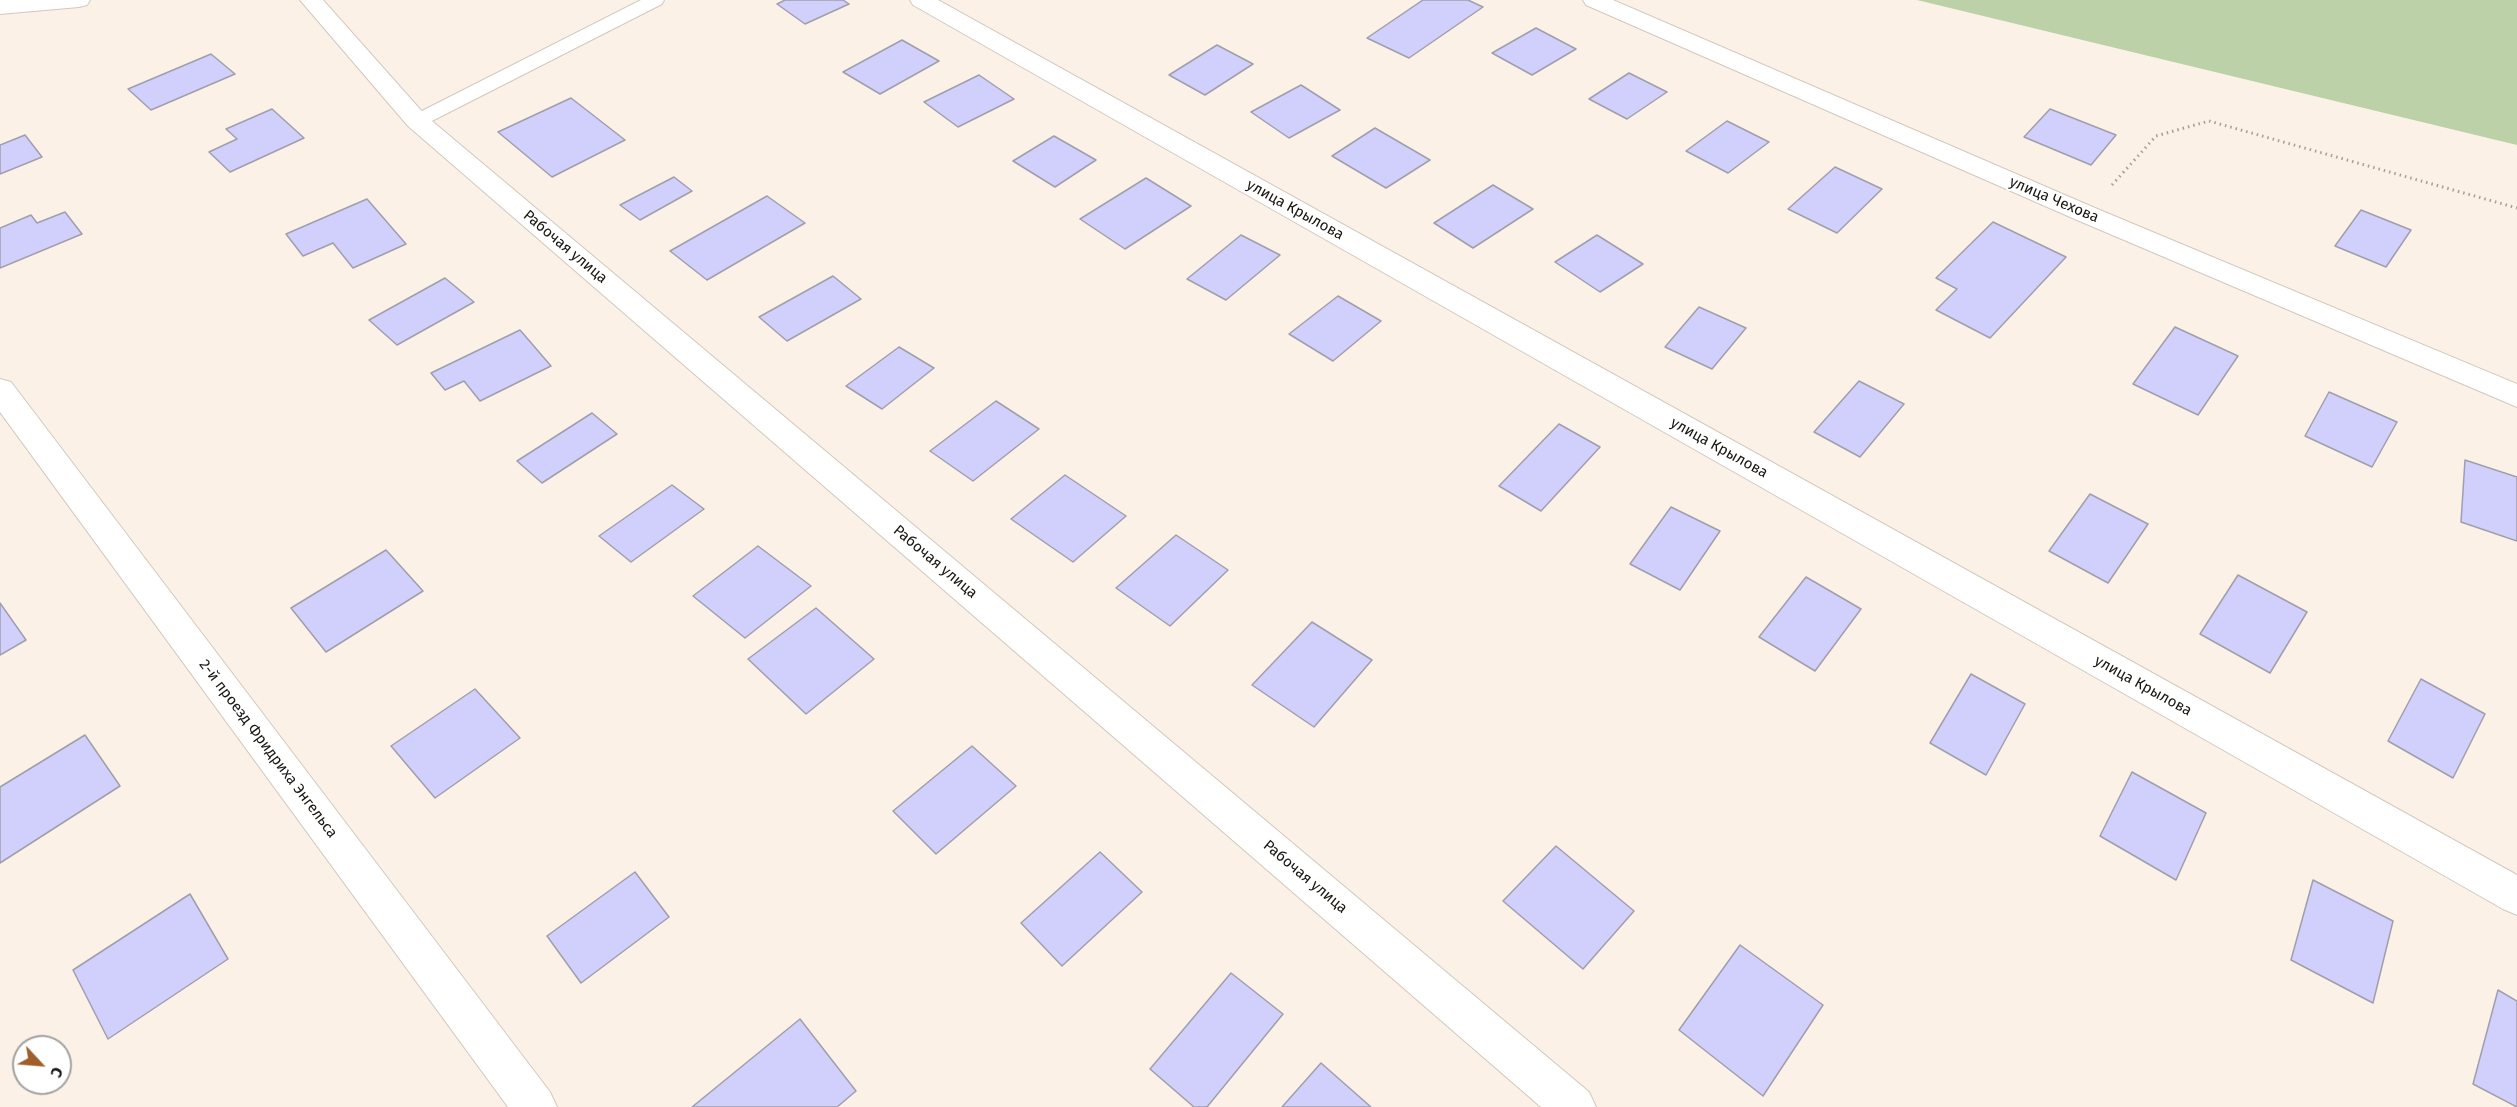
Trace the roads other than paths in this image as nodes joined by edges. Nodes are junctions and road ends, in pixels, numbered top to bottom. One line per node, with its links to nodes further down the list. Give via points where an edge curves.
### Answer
1 (79, 0): 6 (street)
2 (311, 0): 7 (street, Рабочая улица)
3 (654, 0): 7 (lane)
4 (921, 0): 10 (street, улица Крылова)
5 (1594, 0): 9 (street, улица Чехова)
6 (0, 7)
7 (417, 121): 12 (street, Рабочая улица)
8 (0, 390): 11 (street, 2-й проезд Фридриха Энгельса)
9 (2517, 396)
10 (2517, 896)
11 (536, 1107)
12 (1575, 1107)

